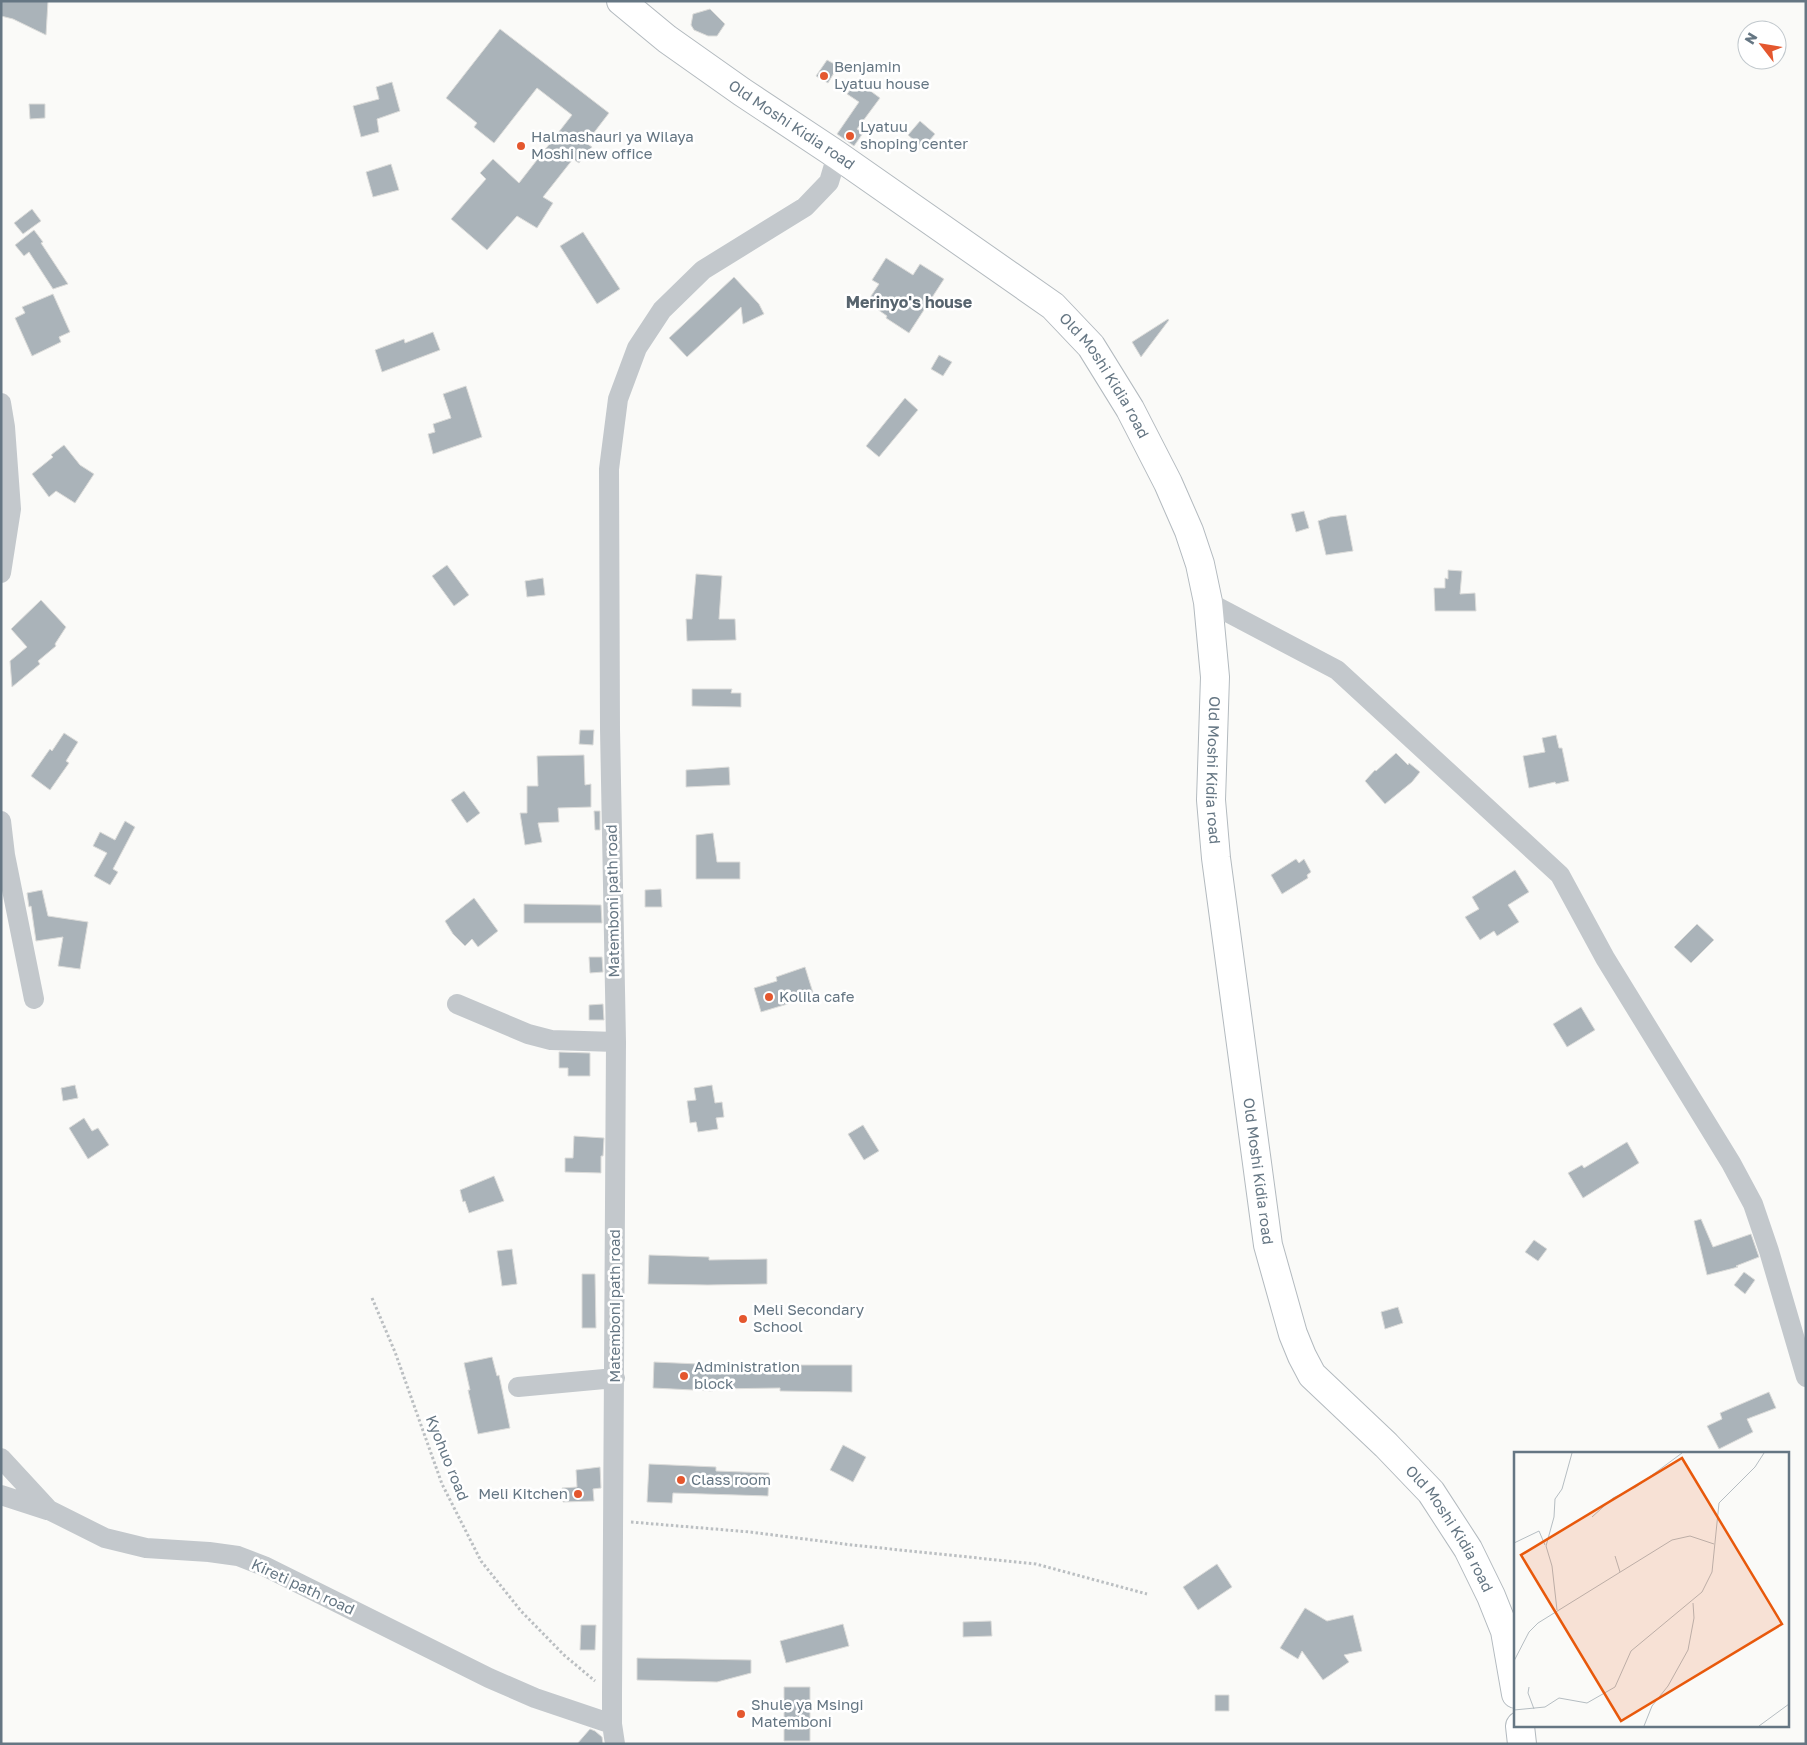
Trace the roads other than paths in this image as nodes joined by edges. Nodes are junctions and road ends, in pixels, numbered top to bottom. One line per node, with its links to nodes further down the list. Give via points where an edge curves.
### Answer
1 (620, 1): 2 (street, Old Moshi Kidia road, via 682,50)
2 (837, 155): 5 (street, Old Moshi Kidia road, via 1053,306 1091,346 1130,409 1168,484 1189,531); 9 (street, Matemboni path road, via 829,182 805,207 703,270 662,310 637,348 618,399 609,469)
3 (1, 403): 4 (street, via 11,509)
4 (1, 573)
5 (1208, 602): 10 (street, via 1337,670 1560,875 1605,958 1731,1163 1752,1204 1769,1250); 16 (street, Old Moshi Kidia road, via 1215,678 1210,800 1216,858 1268,1245 1292,1334 1312,1375 1431,1492 1468,1549 1505,1631)
6 (1, 821): 7 (street)
7 (34, 999)
8 (456, 1004): 9 (street, via 528,1034 551,1040)
9 (616, 1042): 11 (street, Matemboni path road)
10 (1806, 1377)
11 (615, 1378): 12 (street); 18 (street, Matemboni path road)
12 (518, 1387)
13 (1, 1458): 15 (street, Kireti path road)
14 (1, 1496): 15 (street)
15 (49, 1510): 18 (street, Kireti path road, via 105,1538 126,1544 238,1556 264,1566 489,1678)
16 (1514, 1683)
17 (1520, 1728): 19 (street)
18 (614, 1734)
19 (1522, 1744)

